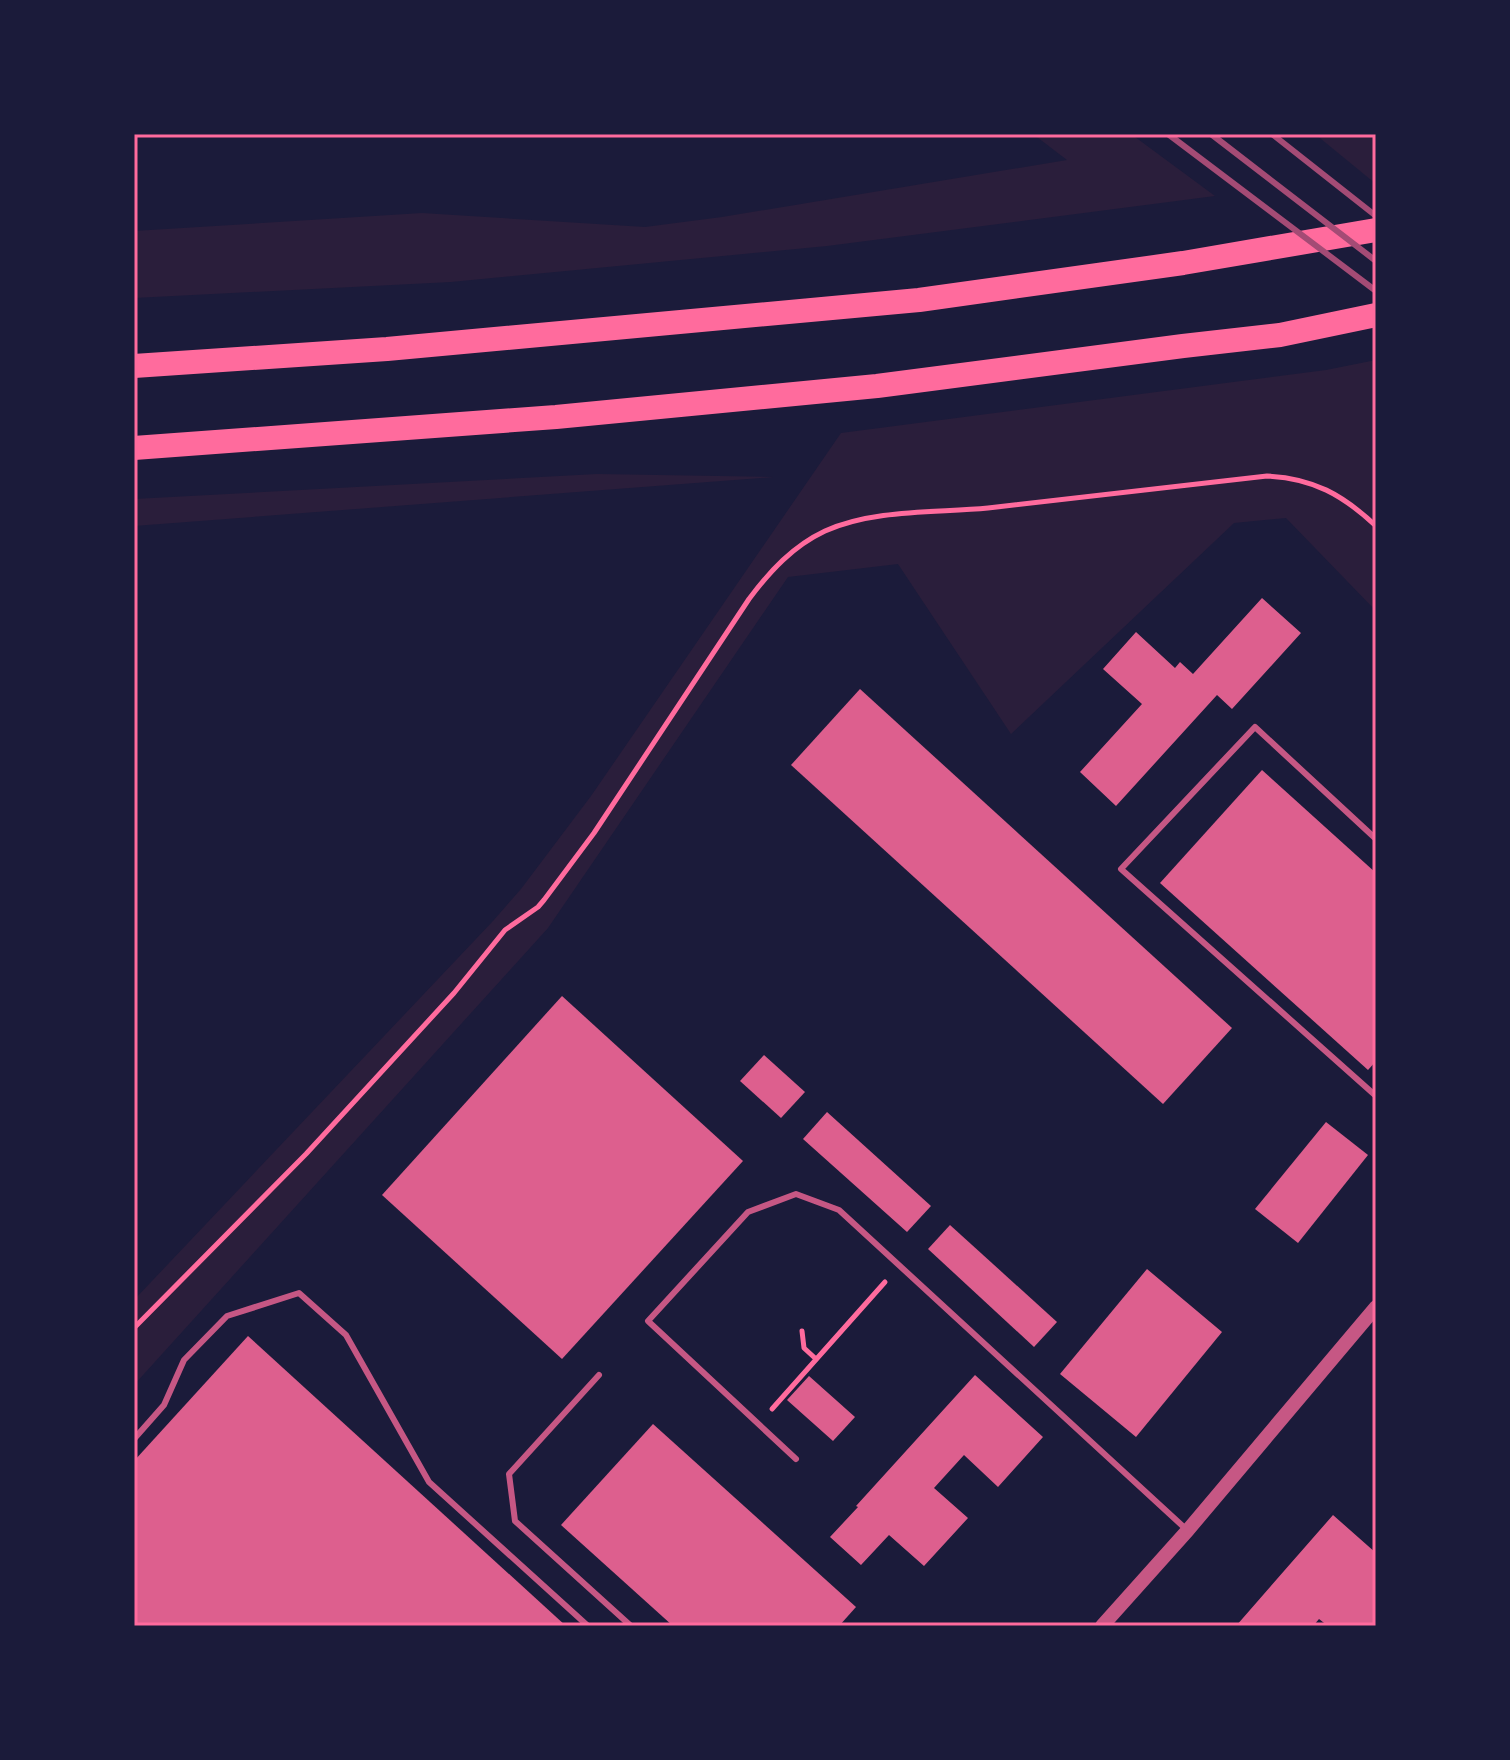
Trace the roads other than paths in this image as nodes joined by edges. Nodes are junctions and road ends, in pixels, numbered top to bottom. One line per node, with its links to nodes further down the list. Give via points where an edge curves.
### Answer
1 (1376, 230): 3 (highway, via 919,300 387,349)
2 (1376, 315): 4 (highway, via 1280,335 862,388)
3 (134, 366)
4 (134, 448)
5 (1376, 839): 6 (lane, via 1255,727 1121,869)
6 (1376, 1096)
7 (1376, 1307): 11 (street)
8 (599, 1375): 13 (lane, via 509,1474 515,1521)
9 (134, 1439): 12 (lane, via 164,1405 184,1360 227,1316 299,1293 346,1335 429,1482)
10 (796, 1459): 11 (lane, via 648,1321 748,1212 796,1194 839,1210)
11 (1188, 1530): 14 (street)
12 (588, 1626)
13 (631, 1626)
14 (1102, 1626)

